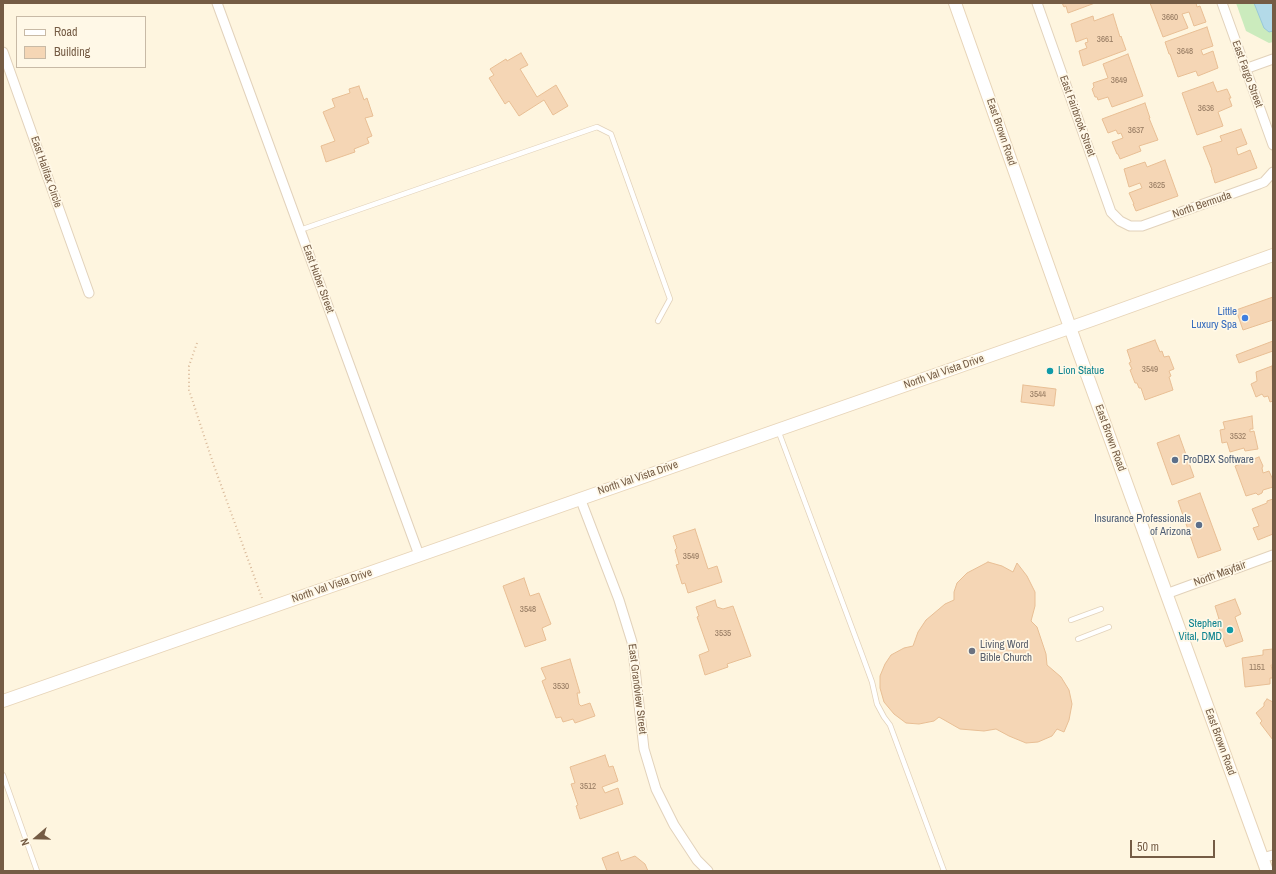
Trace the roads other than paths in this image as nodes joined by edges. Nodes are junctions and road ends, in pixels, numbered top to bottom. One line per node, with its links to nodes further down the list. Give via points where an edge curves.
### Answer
1 (217, 3): 11 (street, East Huber Street)
2 (955, 3): 15 (main road, East Brown Road)
3 (1037, 3): 10 (street, East Fairbrook Street, via 1111,212)
4 (1222, 3): 7 (street, East Fargo Street)
5 (3, 52): 13 (street, East Halifax Circle)
6 (1273, 59): 7 (street)
7 (1246, 69): 8 (street, East Fargo Street)
8 (1273, 145)
9 (1273, 172): 10 (street, North Bermuda, via 1259,184 1142,226)
10 (1125, 224)
11 (300, 230): 14 (lane, via 597,128 611,134 670,299); 18 (street, East Huber Street)
12 (1273, 255): 15 (main road, North Val Vista Drive)
13 (88, 293)
14 (658, 321)
15 (1070, 328): 16 (main road, North Val Vista Drive); 20 (main road, East Brown Road)
16 (778, 430): 17 (main road, North Val Vista Drive); 30 (lane, via 872,682 877,704 890,725)
17 (580, 498): 18 (main road, North Val Vista Drive); 29 (street, East Grandview Street, via 620,600 632,642 644,749 656,789 674,825)
18 (419, 555): 25 (main road, North Val Vista Drive)
19 (1273, 555): 20 (street, North Mayfair)
20 (1166, 594): 27 (main road, East Brown Road)
21 (1101, 609): 22 (lane)
22 (1071, 620)
23 (1109, 627): 24 (lane)
24 (1078, 639)
25 (3, 701)
26 (3, 775): 28 (lane)
27 (1266, 865)
28 (37, 871)
29 (708, 871)
30 (944, 871)

